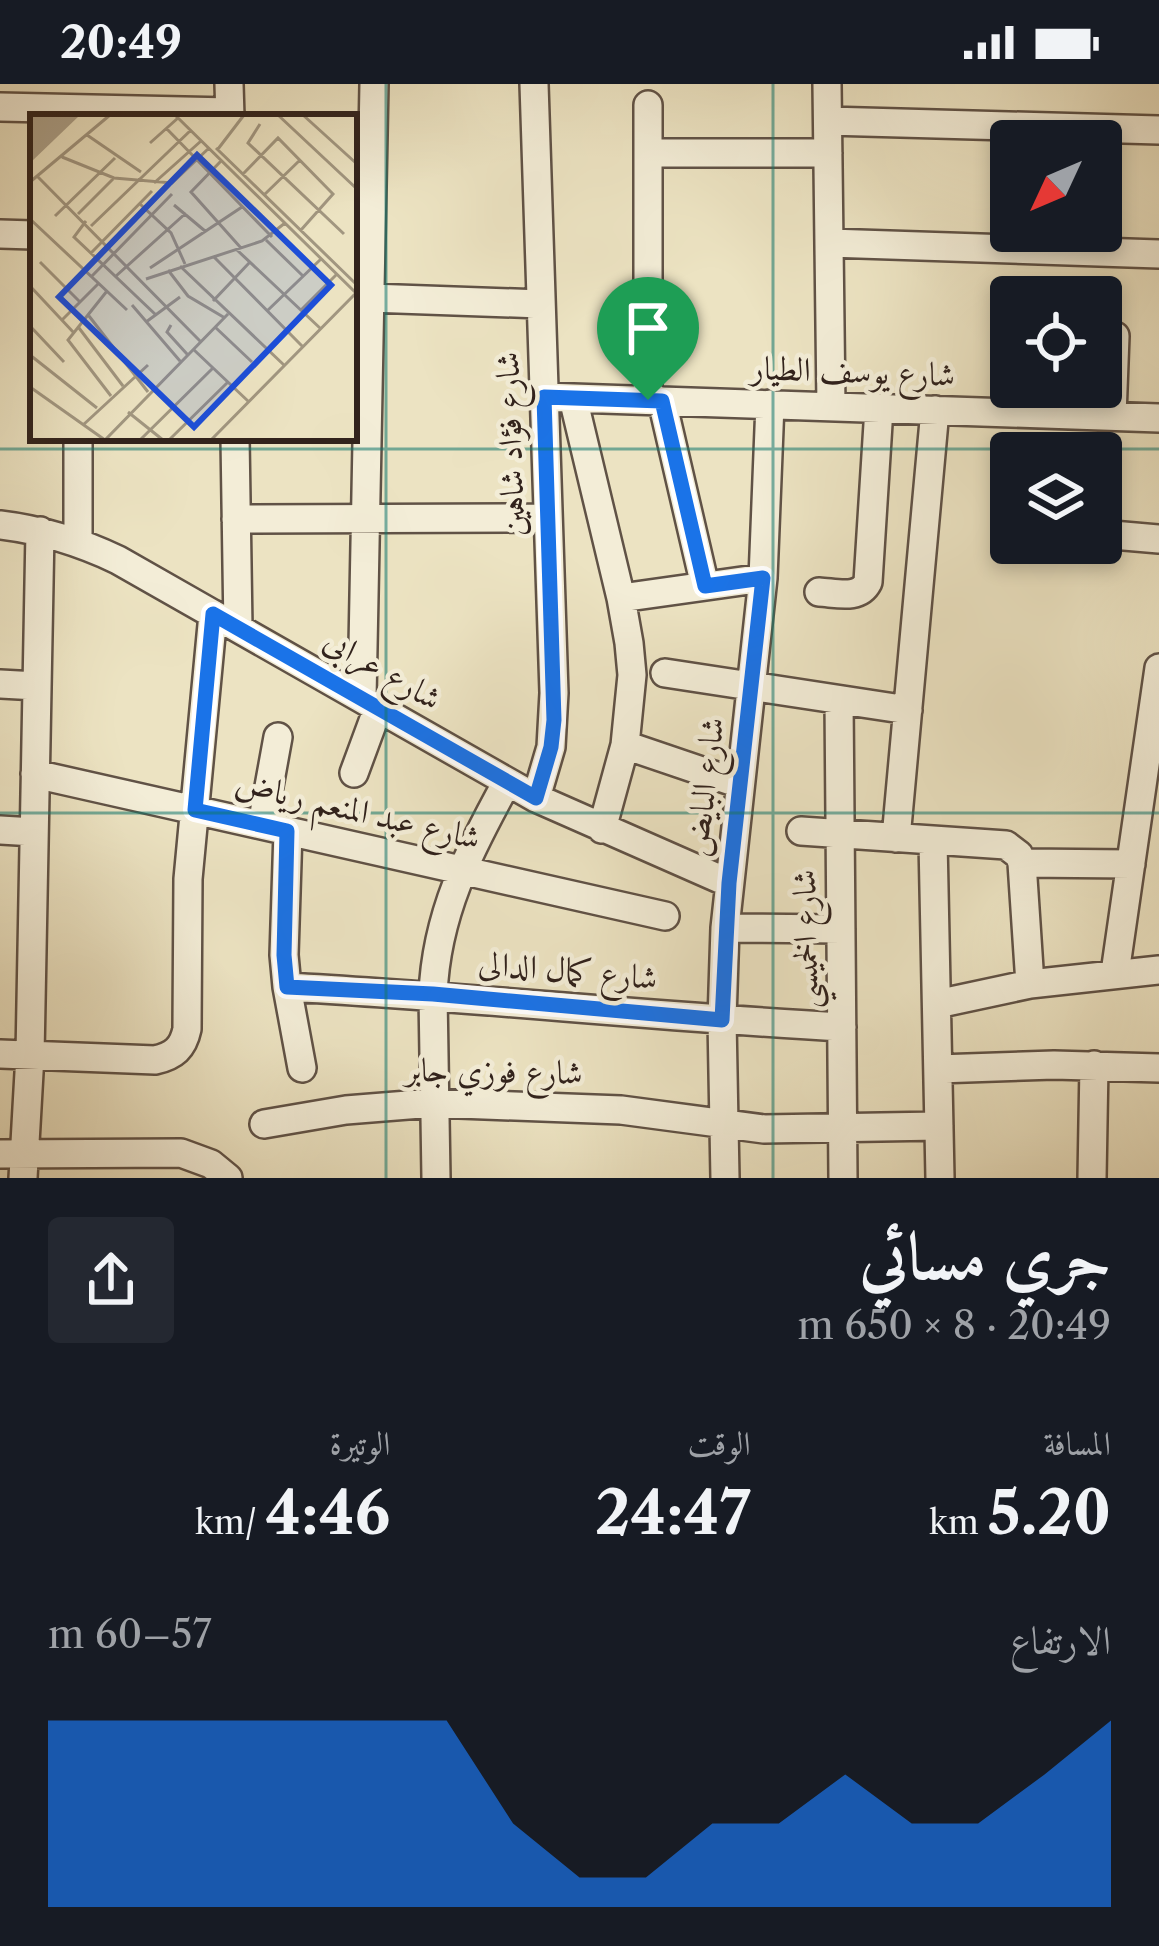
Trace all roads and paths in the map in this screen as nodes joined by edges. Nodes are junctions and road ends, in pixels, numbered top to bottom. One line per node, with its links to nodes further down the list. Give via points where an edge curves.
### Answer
1 (374, 84): 14 (street)
2 (533, 84): 17 (street, شارع فؤاد شاهين)
3 (827, 84): 7 (street)
4 (230, 104): 6 (street)
5 (648, 105): 9 (street)
6 (0, 107)
7 (828, 121): 8 (street); 10 (street)
8 (1159, 130)
9 (648, 153): 10 (street); 20 (street)
10 (828, 153): 13 (street)
11 (0, 234): 12 (street)
12 (30, 235)
13 (829, 243): 15 (street); 22 (street)
14 (362, 247): 16 (street)
15 (1159, 254)
16 (370, 298): 17 (street); 31 (street)
17 (541, 304): 18 (street, شارع فؤاد شاهين)
18 (544, 397): 19 (street, شارع يوسف الطيار); 30 (street, شارع فؤاد شاهين)
19 (573, 398): 20 (street, شارع يوسف الطيار); 41 (street)
20 (655, 400): 21 (street, شارع يوسف الطيار); 39 (street)
21 (770, 404): 22 (street, شارع يوسف الطيار); 38 (street, شارع البايض)
22 (831, 406): 23 (street, شارع يوسف الطيار)
23 (879, 408): 25 (street, شارع يوسف الطيار); 40 (street, via 868,582 858,593)
24 (1112, 408): 26 (street)
25 (935, 410): 26 (street, شارع يوسف الطيار); 50 (street)
26 (1112, 416): 27 (street, شارع يوسف الطيار)
27 (1159, 418)
28 (78, 441): 37 (street)
29 (235, 441): 32 (street)
30 (548, 518): 31 (street); 57 (street, شارع فؤاد شاهين, via 554,720)
31 (365, 519): 32 (street); 49 (street)
32 (236, 520): 42 (street)
33 (0, 525): 34 (street, شارع عرابى)
34 (40, 531): 37 (street, شارع عرابى); 46 (street)
35 (1122, 536): 36 (street)
36 (1159, 539)
37 (77, 542): 42 (street, شارع عرابى)
38 (763, 578): 39 (street); 47 (street, شارع البايض)
39 (705, 586): 41 (street)
40 (819, 592)
41 (622, 598): 52 (street, via 632,675)
42 (225, 621): 49 (street, شارع عرابى); 58 (street)
43 (1159, 668): 68 (street)
44 (665, 673): 47 (street)
45 (0, 684): 46 (street)
46 (37, 686): 54 (street)
47 (753, 687): 48 (street); 56 (street, شارع البايض)
48 (838, 700): 50 (street); 64 (street, شارع الخميسي)
49 (370, 703): 53 (street); 55 (street, شارع عرابى)
50 (908, 710): 65 (street)
51 (278, 737): 59 (street)
52 (626, 745): 56 (street); 60 (street)
53 (353, 773)
54 (35, 774): 58 (street, شارع عبد المنعم رياض); 63 (street)
55 (507, 782): 57 (street, شارع عرابى); 69 (street)
56 (740, 784): 70 (street, شارع البايض)
57 (536, 798): 60 (street, شارع عرابى)
58 (195, 810): 59 (street, شارع عبد المنعم رياض); 83 (street, via 187,1029 178,1051 155,1060)
59 (275, 828): 69 (street, شارع عبد المنعم رياض); 77 (street)
60 (602, 829): 70 (street, شارع عرابى)
61 (0, 830): 63 (street)
62 (801, 831): 64 (street)
63 (34, 832): 83 (street)
64 (840, 834): 65 (street); 73 (street, شارع الخميسي)
65 (896, 838): 66 (street)
66 (933, 841): 67 (street, via 1006,845); 79 (street)
67 (1022, 863): 68 (street); 76 (street)
68 (1131, 864): 75 (street)
69 (463, 870): 71 (street, شارع عبد المنعم رياض); 78 (street, via 440,930)
70 (729, 883): 72 (street, شارع البايض)
71 (665, 916)
72 (725, 928): 73 (street); 80 (street, شارع البايض)
73 (841, 929): 81 (street, شارع الخميسي)
74 (1159, 970): 75 (street)
75 (1115, 973): 76 (street)
76 (1030, 984): 79 (street)
77 (287, 987): 78 (street, شارع كمال الدالى); 85 (street)
78 (433, 994): 80 (street, شارع كمال الدالى); 88 (street)
79 (937, 1004): 86 (street)
80 (722, 1020): 81 (street, شارع كمال الدالى); 90 (street, شارع البايض)
81 (842, 1027): 92 (street, شارع الخميسي)
82 (0, 1054): 83 (street)
83 (30, 1055): 93 (street)
84 (1094, 1066): 86 (street); 87 (street); 99 (street)
85 (302, 1067)
86 (938, 1069): 91 (street)
87 (1159, 1069)
88 (433, 1103): 89 (street, شارع فوزي جابر); 90 (street, شارع فوزي جابر, via 608,1109); 95 (street)
89 (264, 1124)
90 (723, 1126): 92 (street, شارع فوزي جابر); 96 (street, شارع البايض)
91 (939, 1126): 92 (street, شارع فوزي جابر); 98 (street)
92 (843, 1129): 97 (street, شارع الخميسي)
93 (16, 1162): 94 (street, via 170,1152 202,1159)
94 (228, 1178)
95 (436, 1178)
96 (724, 1178)
97 (843, 1178)
98 (940, 1178)
99 (1092, 1178)

